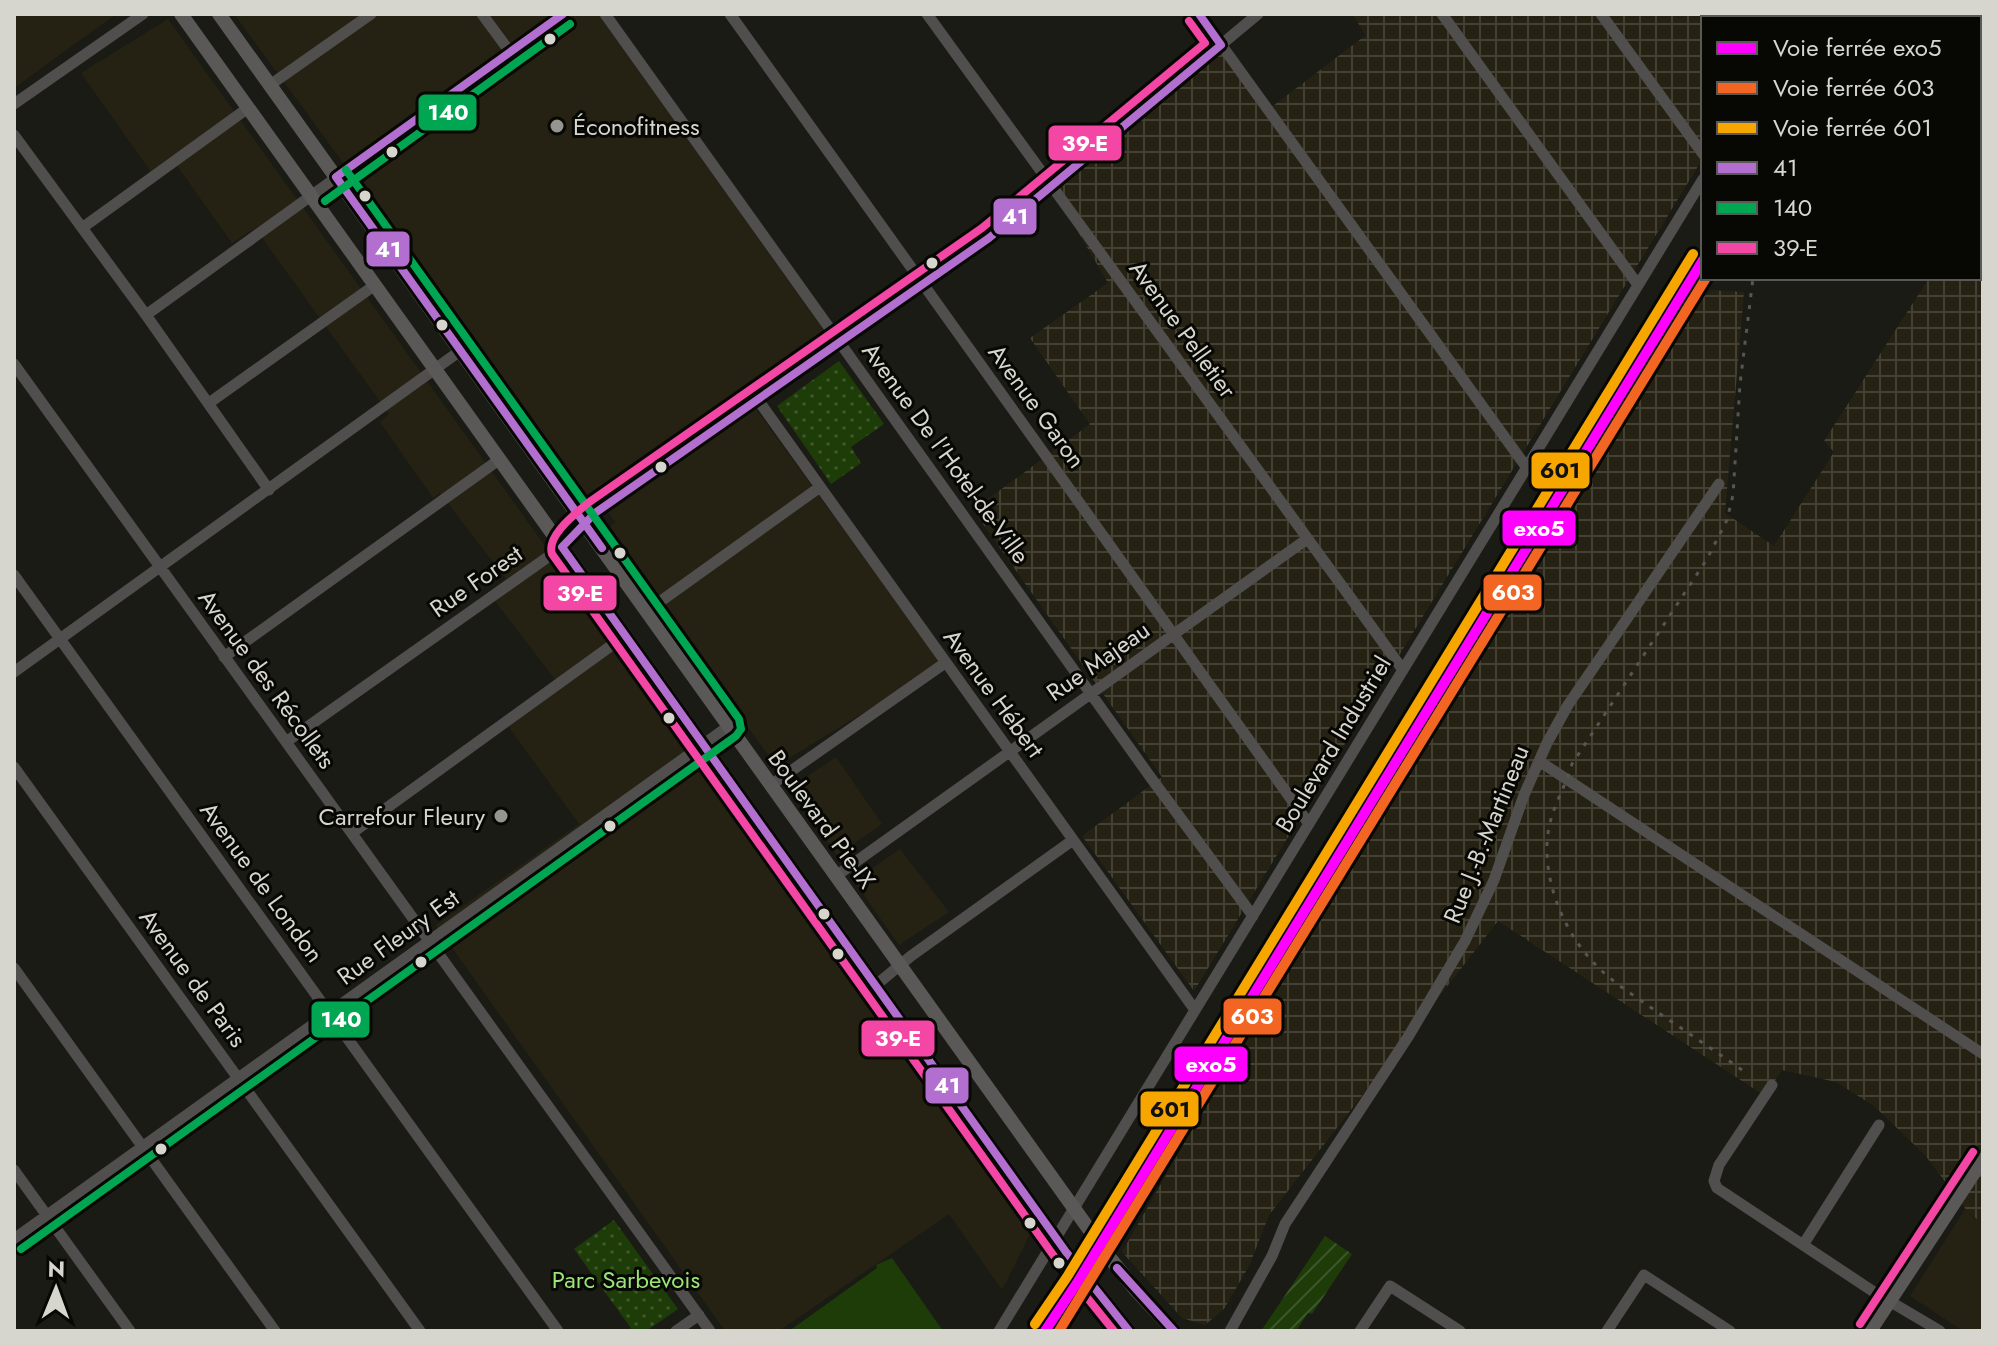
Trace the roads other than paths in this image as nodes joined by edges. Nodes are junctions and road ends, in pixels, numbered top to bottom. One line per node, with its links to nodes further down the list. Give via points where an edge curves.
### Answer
1 (143, 14): 17 (street)
2 (181, 14): 18 (main road)
3 (219, 14): 16 (main road, Boulevard Pie-IX)
4 (482, 14): 15 (street)
5 (563, 14): 15 (street)
6 (605, 14): 30 (street, Avenue De l'Hotel-de-Ville)
7 (730, 14): 28 (street, Avenue Garon)
8 (927, 14): 23 (street, Avenue Pelletier)
9 (1199, 14): 14 (street)
10 (1258, 14): 14 (street, Rue Forest)
11 (1442, 14): 27 (street)
12 (1601, 14): 20 (street)
13 (363, 16): 16 (street)
14 (1221, 45): 23 (street, Rue Forest); 37 (street)
15 (510, 52): 21 (street)
16 (270, 85): 21 (main road, Boulevard Pie-IX)
17 (14, 104)
18 (248, 108): 24 (main road); 25 (street)
19 (14, 135): 25 (street)
20 (1701, 151)
21 (336, 177): 24 (street); 31 (main road, Boulevard Pie-IX)
22 (1701, 182): 27 (street, Boulevard Industriel)
23 (1051, 186): 28 (street, Rue Forest); 42 (street, Avenue Pelletier)
24 (311, 196): 26 (main road); 29 (street)
25 (82, 228): 29 (street)
26 (375, 285): 33 (main road); 35 (street)
27 (1638, 285): 37 (street, Boulevard Industriel)
28 (923, 286): 30 (street, Rue Forest); 48 (street, Avenue Garon)
29 (146, 315): 35 (street)
30 (840, 344): 34 (street, Rue Forest); 54 (street, Avenue De l'Hotel-de-Ville)
31 (460, 351): 33 (street); 41 (main road, Boulevard Pie-IX)
32 (14, 364): 44 (street, Avenue des Récollets)
33 (436, 369): 36 (main road); 40 (street)
34 (758, 400): 39 (street, Avenue Hébert); 41 (street, Rue Forest)
35 (209, 403): 40 (street)
36 (500, 459): 43 (main road); 50 (street)
37 (1527, 468): 52 (street, Boulevard Industriel)
38 (1719, 484): 59 (street, Rue J.-B.-Martineau, via 1589,672)
39 (820, 487): 46 (street); 51 (street, Avenue Hébert)
40 (269, 490): 44 (street)
41 (583, 523): 43 (street, Rue Forest); 46 (main road, Boulevard Pie-IX)
42 (1307, 539): 48 (street, Rue Majeau); 52 (street, Avenue Pelletier)
43 (562, 547): 47 (main road); 56 (street, Rue Forest)
44 (160, 568): 49 (street); 50 (street, Avenue des Récollets)
45 (14, 575): 49 (street, Avenue de London)
46 (647, 611): 55 (main road, Boulevard Pie-IX)
47 (626, 635): 57 (main road); 63 (street)
48 (1174, 635): 54 (street, Rue Majeau); 62 (street, Avenue Garon)
49 (60, 639): 53 (street); 72 (street, Avenue de London)
50 (224, 657): 56 (street, Avenue des Récollets)
51 (945, 663): 58 (street, Avenue Hébert); 61 (street)
52 (1403, 670): 62 (street, Boulevard Industriel)
53 (14, 672)
54 (1090, 693): 58 (street, Rue Majeau); 66 (street, Avenue De l'Hotel-de-Ville)
55 (729, 726): 57 (street, Rue Fleury Est); 61 (main road, Boulevard Pie-IX)
56 (286, 742): 63 (street, Avenue des Récollets)
57 (703, 744): 67 (street, Rue Fleury Est); 70 (main road)
58 (1008, 750): 64 (street, Avenue Hébert); 65 (street, Rue Majeau)
59 (1539, 761): 73 (street); 96 (street, Rue J.-B.-Martineau, via 1474,925 1408,1037 1285,1224)
60 (14, 767): 74 (street, Avenue de Paris)
61 (771, 785): 65 (main road, Boulevard Pie-IX)
62 (1309, 824): 66 (street, Boulevard Industriel)
63 (352, 833): 67 (street, Avenue des Récollets)
64 (1073, 840): 68 (street); 71 (street, Avenue Hébert)
65 (836, 876): 68 (main road, Boulevard Pie-IX)
66 (1253, 916): 71 (street, Boulevard Industriel)
67 (430, 940): 72 (street, Rue Fleury Est); 86 (street, Avenue des Récollets)
68 (900, 964): 70 (street); 80 (main road, Boulevard Pie-IX)
69 (14, 968): 77 (street)
70 (876, 985): 82 (main road)
71 (1195, 1010): 80 (street, Boulevard Industriel)
72 (329, 1013): 74 (street, Rue Fleury Est); 90 (street, Avenue de London)
73 (1983, 1054)
74 (238, 1078): 77 (street, Rue Fleury Est); 89 (street, Avenue de Paris)
75 (1772, 1085): 84 (street, via 1714,1181)
76 (1879, 1125): 84 (street)
77 (142, 1147): 81 (street, Rue Fleury Est); 88 (street)
78 (1983, 1159): 85 (main road)
79 (14, 1170): 81 (street)
80 (1073, 1207): 82 (street, Boulevard Industriel); 95 (main road, Boulevard Pie-IX, via 1124,1276)
81 (46, 1215): 83 (street, Rue Fleury Est); 87 (street)
82 (1056, 1236): 93 (street, Boulevard Industriel); 94 (main road)
83 (14, 1239)
84 (1803, 1245): 85 (street)
85 (1890, 1300): 101 (main road); 102 (street)
86 (699, 1315): 91 (street); 92 (street, Avenue des Récollets)
87 (130, 1331)
88 (275, 1331)
89 (420, 1331)
90 (558, 1331)
91 (676, 1331)
92 (710, 1331)
93 (999, 1331)
94 (1129, 1331)
95 (1174, 1331)
96 (1230, 1331)
97 (1360, 1331): 98 (street, via 1390,1286)
98 (1460, 1331)
99 (1607, 1331): 100 (street, via 1644,1275)
100 (1730, 1331)
101 (1870, 1331)
102 (1940, 1331)

